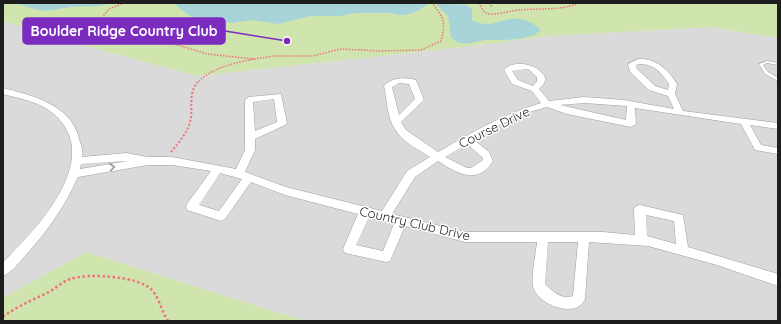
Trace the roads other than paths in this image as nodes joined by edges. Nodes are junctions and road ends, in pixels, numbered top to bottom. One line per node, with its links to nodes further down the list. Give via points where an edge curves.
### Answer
1 (778, 64): 2 (lane, via 761,64 766,73)
2 (778, 80)
3 (535, 89): 6 (street)
4 (3, 91): 16 (street, via 40,102 64,117 76,138)
5 (671, 94): 5 (street, via 652,88 633,70 632,64 650,62 660,68 673,84); 8 (street)
6 (547, 104): 7 (street, Course Drive, via 584,100); 7 (street, via 567,111 631,124); 13 (street, Course Drive, via 523,111)
7 (631, 104): 8 (street, Course Drive)
8 (680, 113): 10 (street, Course Drive)
9 (397, 121): 9 (street, via 388,86 392,82 407,80 412,82 420,100); 15 (street, via 399,130)
10 (744, 122): 11 (street, Course Drive); 14 (street, via 758,148)
11 (777, 127)
12 (250, 137): 12 (street, via 282,123 278,96 249,100); 20 (street, via 250,150)
13 (467, 139): 15 (street, Course Drive); 15 (street, via 486,155 488,161 479,168 468,173 460,171)
14 (778, 151)
15 (437, 157): 22 (street, Course Drive, via 411,174)
16 (77, 161): 17 (street, Country Club Drive, via 126,157); 19 (street)
17 (148, 161): 18 (street, Country Club Drive); 19 (street, Country Club Drive, one-way to 17)
18 (218, 169): 20 (street, Country Club Drive); 20 (street, via 191,207 221,216)
19 (73, 174): 28 (street, via 58,206 46,224)
20 (243, 176): 21 (street, Country Club Drive, via 285,191)
21 (364, 212): 22 (street, Country Club Drive); 23 (street, via 349,249 386,257)
22 (384, 217): 23 (street, Country Club Drive)
23 (401, 222): 24 (street, Country Club Drive, via 465,237)
24 (543, 236): 25 (street, Country Club Drive); 25 (street, via 539,286 549,297 571,304 579,299)
25 (584, 237): 26 (street, Country Club Drive)
26 (641, 240): 27 (street, Country Club Drive); 27 (street, via 640,209 679,218)
27 (683, 251): 29 (street, Country Club Drive)
28 (3, 270)
29 (778, 280)

